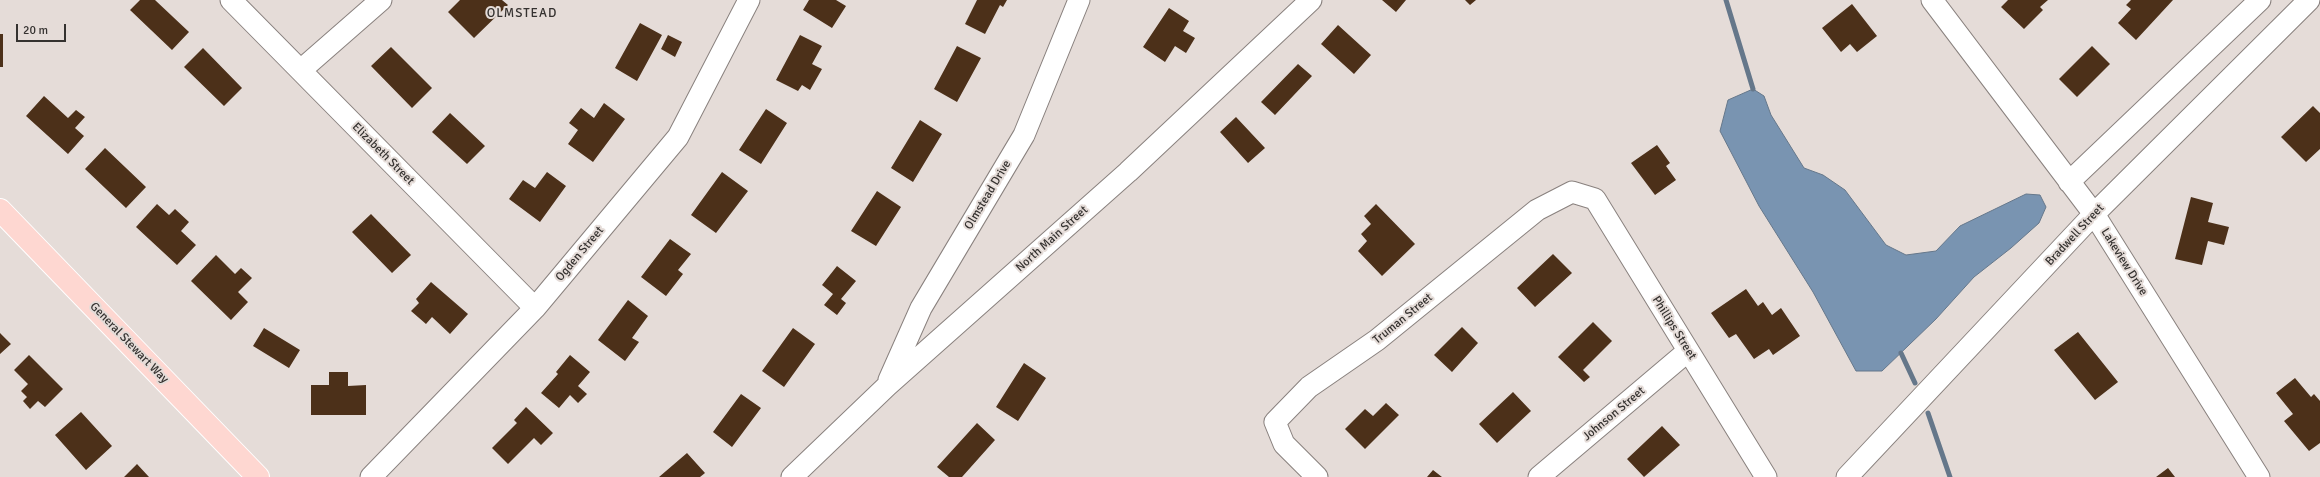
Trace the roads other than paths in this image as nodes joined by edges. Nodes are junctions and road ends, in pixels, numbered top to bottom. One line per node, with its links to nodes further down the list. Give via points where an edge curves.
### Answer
1 (231, 0): 9 (street, Elizabeth Street)
2 (381, 0): 9 (street)
3 (749, 0): 14 (street, Ogden Street, via 678,138)
4 (1079, 0): 16 (street, Olmstead Drive, via 1024,135 921,308)
5 (1311, 0): 16 (street, North Main Street, via 1128,172)
6 (2260, 0): 10 (street)
7 (2309, 0): 13 (street, Bradwell Street)
8 (1936, 2): 10 (street, Lakeview Drive)
9 (301, 70): 14 (street, Elizabeth Street)
10 (2069, 182): 13 (street, Lakeview Drive)
11 (1572, 192): 15 (street, Phillips Street, via 1595,199); 20 (street, Truman Street, via 1537,210 1377,340 1309,387 1275,422 1284,444)
12 (0, 210): 17 (main road, General Stewart Way)
13 (2094, 214): 23 (street, Bradwell Street); 24 (street, Lakeview Drive)
14 (535, 308): 18 (street, Ogden Street)
15 (1688, 351): 21 (street, Johnson Street); 22 (street, Phillips Street)
16 (887, 386): 19 (street, North Main Street)
17 (258, 477)
18 (371, 477)
19 (792, 477)
20 (1317, 477)
21 (1539, 477)
22 (1766, 477)
23 (1847, 477)
24 (2258, 477)

